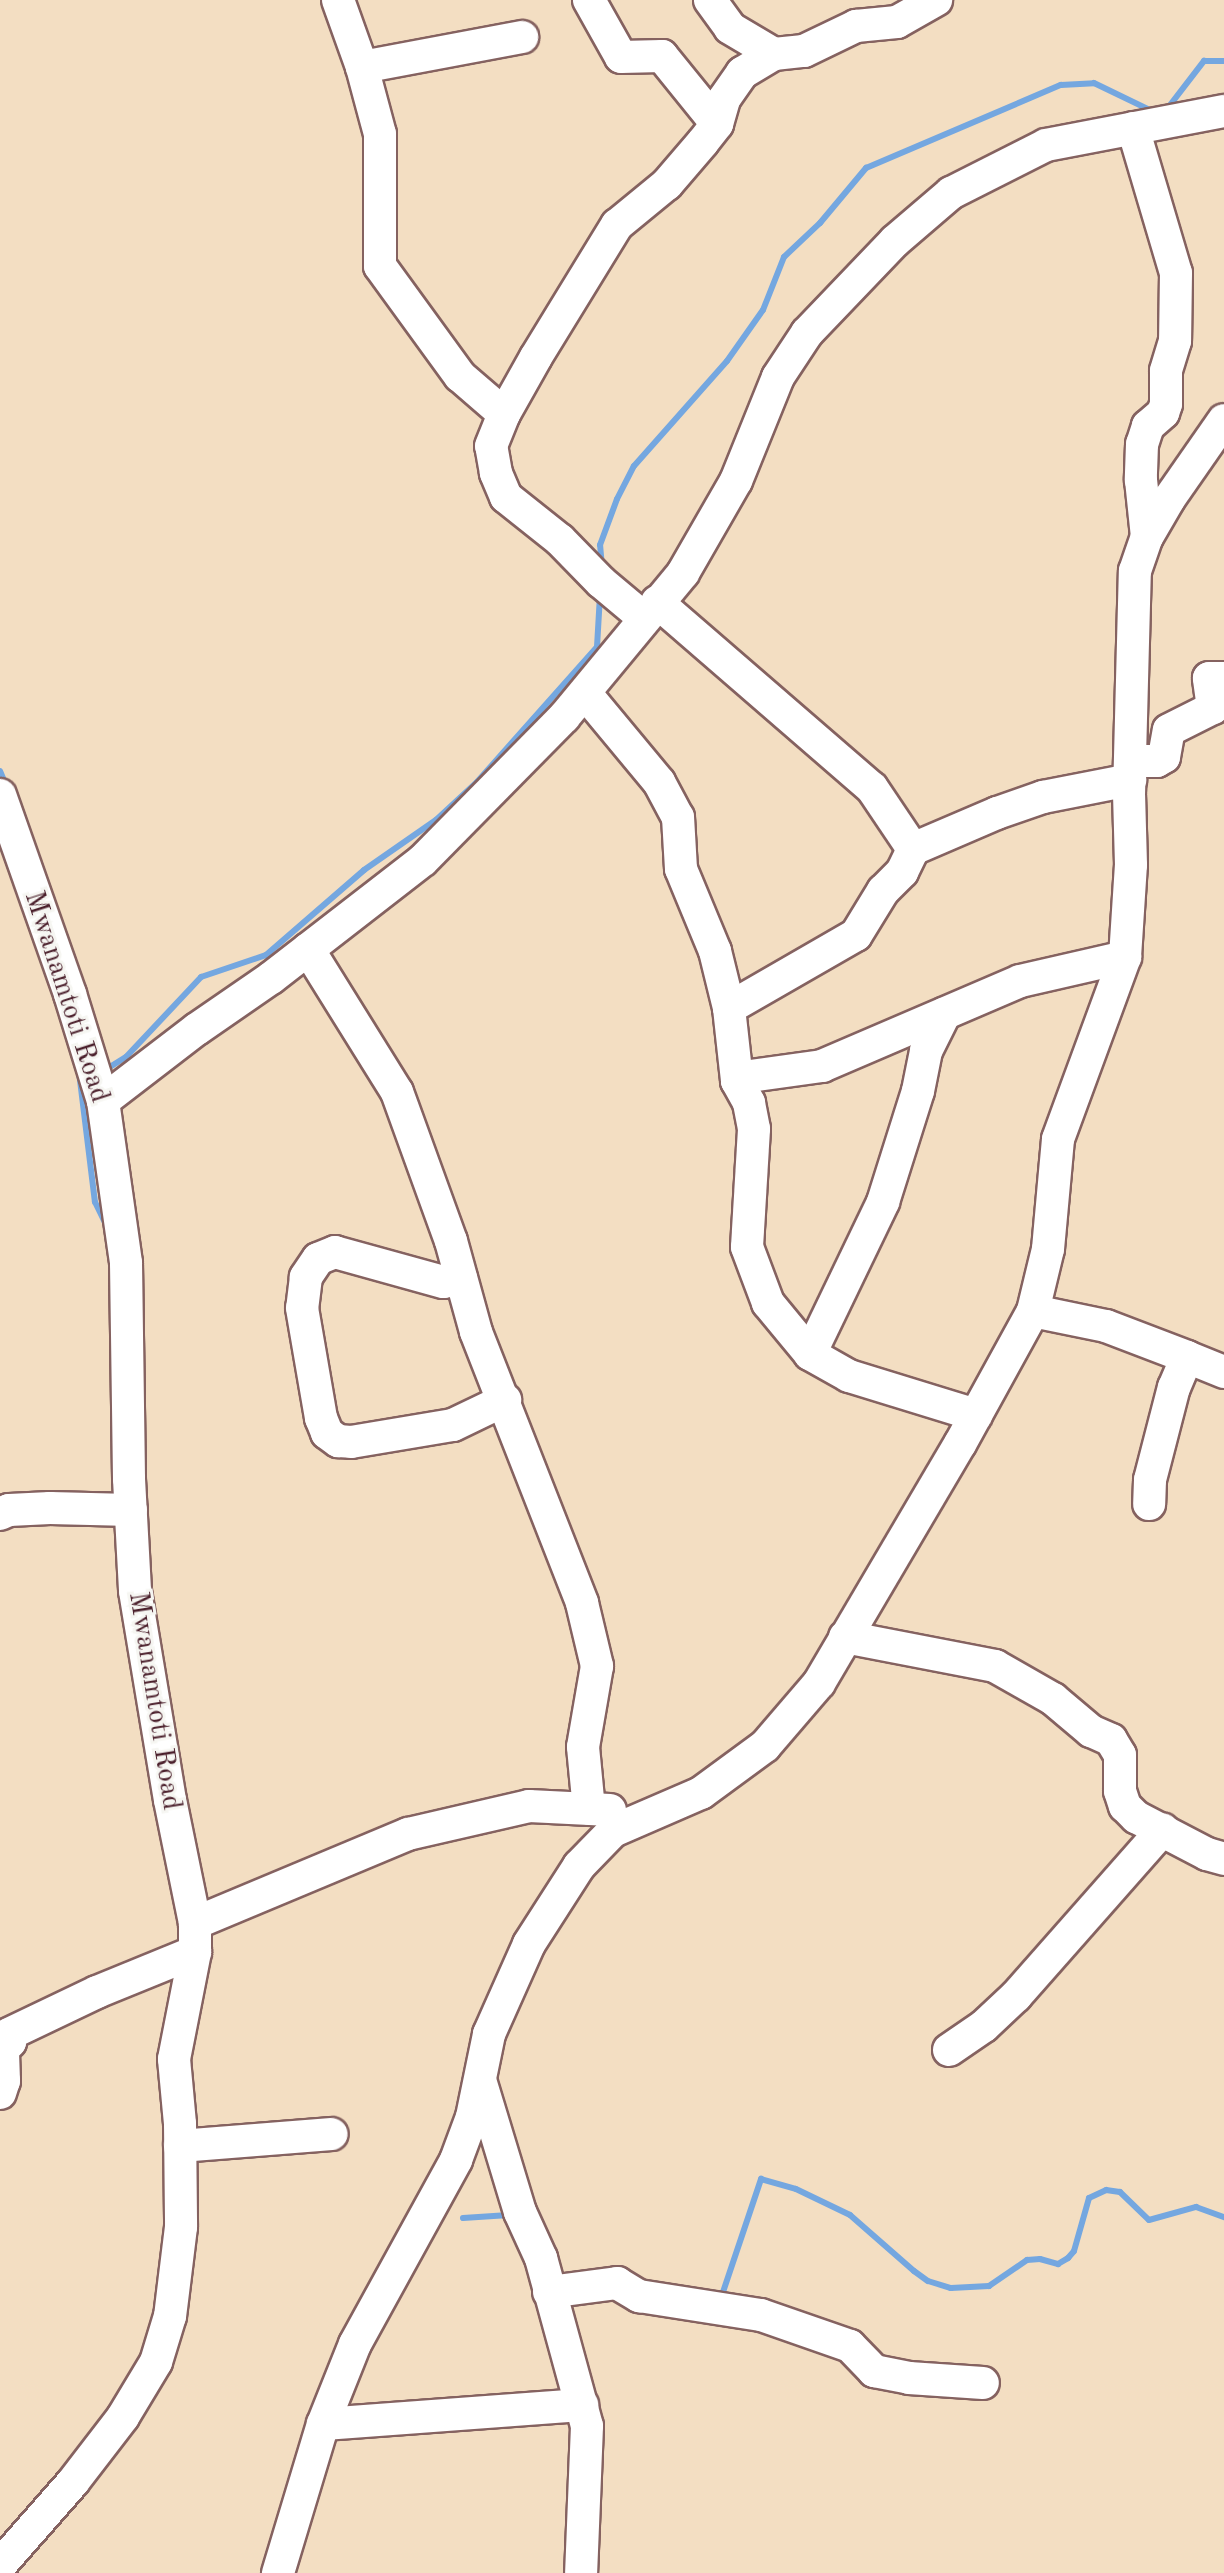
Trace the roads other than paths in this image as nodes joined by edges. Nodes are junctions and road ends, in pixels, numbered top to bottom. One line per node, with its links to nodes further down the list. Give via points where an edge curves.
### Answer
1 (338, 0): 8 (street)
2 (589, 0): 10 (street, via 621,57 662,56)
3 (710, 0): 7 (street, via 730,28)
4 (936, 0): 5 (street, via 897,22)
5 (854, 13): 7 (street, via 804,51)
6 (522, 37): 8 (street)
7 (774, 54): 10 (street, via 742,73 724,99)
8 (362, 67): 12 (street, via 380,134 380,265 460,376)
9 (1224, 111): 11 (street)
10 (717, 124): 12 (street, via 667,184 617,225)
11 (1133, 128): 14 (street, via 1176,273 1175,341 1166,371 1166,404 1148,426 1142,444); 15 (street, via 1046,145 951,193 895,241 807,333 778,377 720,512 683,573)
12 (504, 414): 15 (street, via 491,446 506,497)
13 (1224, 420): 14 (street)
14 (1147, 537): 18 (street, via 1135,571)
15 (650, 610): 17 (street); 20 (street, via 872,788)
16 (1224, 678): 18 (street, via 1209,678 1213,708 1169,730 1164,757)
17 (585, 693): 21 (street, via 423,860); 23 (street, via 659,782 678,817 681,870 715,951)
18 (1131, 770): 20 (street, via 997,813); 22 (street)
19 (0, 795): 26 (street, Mwanamtoti Road)
20 (913, 849): 23 (street, via 902,872 883,891 856,935)
21 (308, 949): 26 (street); 27 (street, via 397,1093)
22 (1125, 957): 24 (street, via 1020,981); 28 (street, via 1058,1139 1048,1249)
23 (729, 1008): 25 (street)
24 (945, 1013): 25 (street, via 822,1066); 29 (street, via 926,1051 883,1202)
25 (737, 1081): 29 (street, via 749,1103 754,1129 747,1247 768,1303)
26 (103, 1101): 35 (street, Mwanamtoti Road, via 126,1264)
27 (461, 1278): 32 (street, via 476,1332); 32 (street, via 443,1282 335,1252 318,1259 306,1277 303,1308 321,1418 327,1433 338,1441 351,1442 453,1425)
28 (1033, 1311): 30 (street, via 1106,1326); 33 (street)
29 (810, 1354): 33 (street, via 849,1376)
30 (1187, 1356): 31 (street); 34 (street, via 1174,1387 1150,1480)
31 (1224, 1371)
32 (505, 1401): 38 (street, via 591,1632 597,1666 583,1746)
33 (976, 1415): 37 (street)
34 (1149, 1504)
35 (131, 1510): 36 (street, via 50,1508); 42 (street, Mwanamtoti Road, via 135,1591)
36 (0, 1514)
37 (845, 1637): 39 (street, via 819,1683 765,1746 701,1793); 40 (street, via 995,1666 1053,1699 1091,1731 1111,1740 1120,1755 1119,1791 1125,1806 1136,1817)
38 (589, 1809): 39 (street); 42 (street, via 529,1806 408,1834)
39 (659, 1813): 44 (street, via 612,1831 579,1866 516,1969 489,2034)
40 (1163, 1829): 41 (street, via 1207,1854); 43 (street, via 1016,1996)
41 (1224, 1858)
42 (195, 1938): 45 (street, via 9,2034 10,2042 3,2049); 47 (street, Mwanamtoti Road, via 174,2059)
43 (949, 2050)
44 (480, 2079): 48 (street); 51 (street, via 456,2160 355,2344)
45 (0, 2093)
46 (332, 2134): 47 (street)
47 (180, 2146): 52 (street, Mwanamtoti Road, via 181,2227 170,2316 156,2362 123,2417)
48 (549, 2292): 49 (street, via 617,2283 639,2295 761,2315 850,2346 874,2371); 50 (street)
49 (984, 2383)
50 (582, 2404): 51 (street); 54 (street, via 587,2451)
51 (323, 2424): 53 (street)
52 (0, 2565)
53 (278, 2573)
54 (581, 2573)

